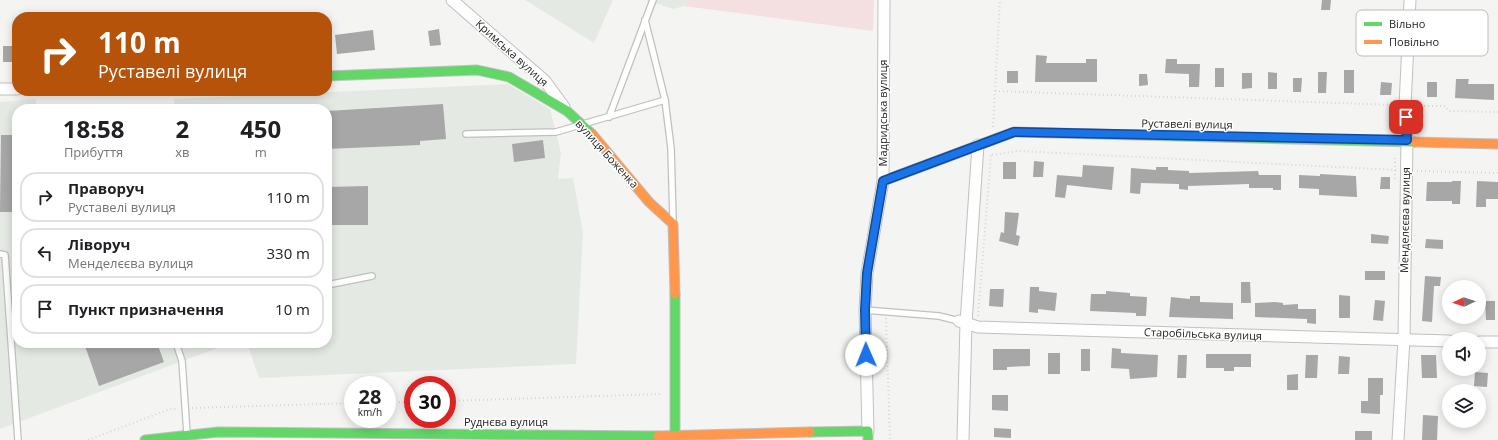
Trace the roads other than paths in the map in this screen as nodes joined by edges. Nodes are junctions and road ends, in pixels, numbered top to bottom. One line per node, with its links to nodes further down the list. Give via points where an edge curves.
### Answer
1 (452, 0): 12 (street, Кримська вулиця, via 545,81)
2 (653, 0): 6 (lane)
3 (884, 0): 19 (street, Мадридська вулиця)
4 (1410, 0): 5 (street, Менделєєва вулиця)
5 (1410, 10)
6 (645, 20): 11 (lane); 13 (lane)
7 (1407, 56): 16 (street, Менделєєва вулиця, via 1405,106)
8 (332, 76): 12 (street, вулиця Боженка, via 477,70 509,77)
9 (12, 89): 10 (street)
10 (0, 90)
11 (665, 100): 13 (lane); 20 (lane, via 671,148)
12 (567, 110): 14 (street, вулиця Боженка)
13 (609, 117): 14 (lane)
14 (582, 125): 15 (lane, via 556,132); 20 (street, вулиця Боженка, via 649,202)
15 (466, 134)
16 (1407, 140): 17 (street, Руставелі вулиця); 18 (street, Руставелі вулиця, via 1014,132); 26 (street, Менделєєва вулиця)
17 (1498, 144)
18 (978, 146): 19 (street, Руставелі вулиця); 25 (street)
19 (883, 181): 24 (street, Мадридська вулиця, via 867,273)
20 (673, 224): 33 (street)
21 (0, 254): 35 (lane, via 5,255)
22 (372, 276): 23 (lane)
23 (332, 284)
24 (865, 310): 25 (lane, via 939,316); 34 (street, Мадридська вулиця)
25 (962, 322): 26 (street, Старобільська вулиця, via 978,327); 37 (street)
26 (1404, 339): 27 (street, Старобільська вулиця); 38 (street, Менделєєва вулиця)
27 (1442, 341)
28 (1486, 342): 29 (street)
29 (1498, 342)
30 (178, 348): 31 (lane, via 182,361)
31 (187, 434): 32 (street, Руднєва вулиця); 36 (street, Руднєва вулиця)
32 (231, 436): 33 (street, Руднєва вулиця)
33 (675, 436): 34 (street, Руднєва вулиця)
34 (868, 436)
35 (18, 440)
36 (145, 440)
37 (963, 440)
38 (1398, 440)

